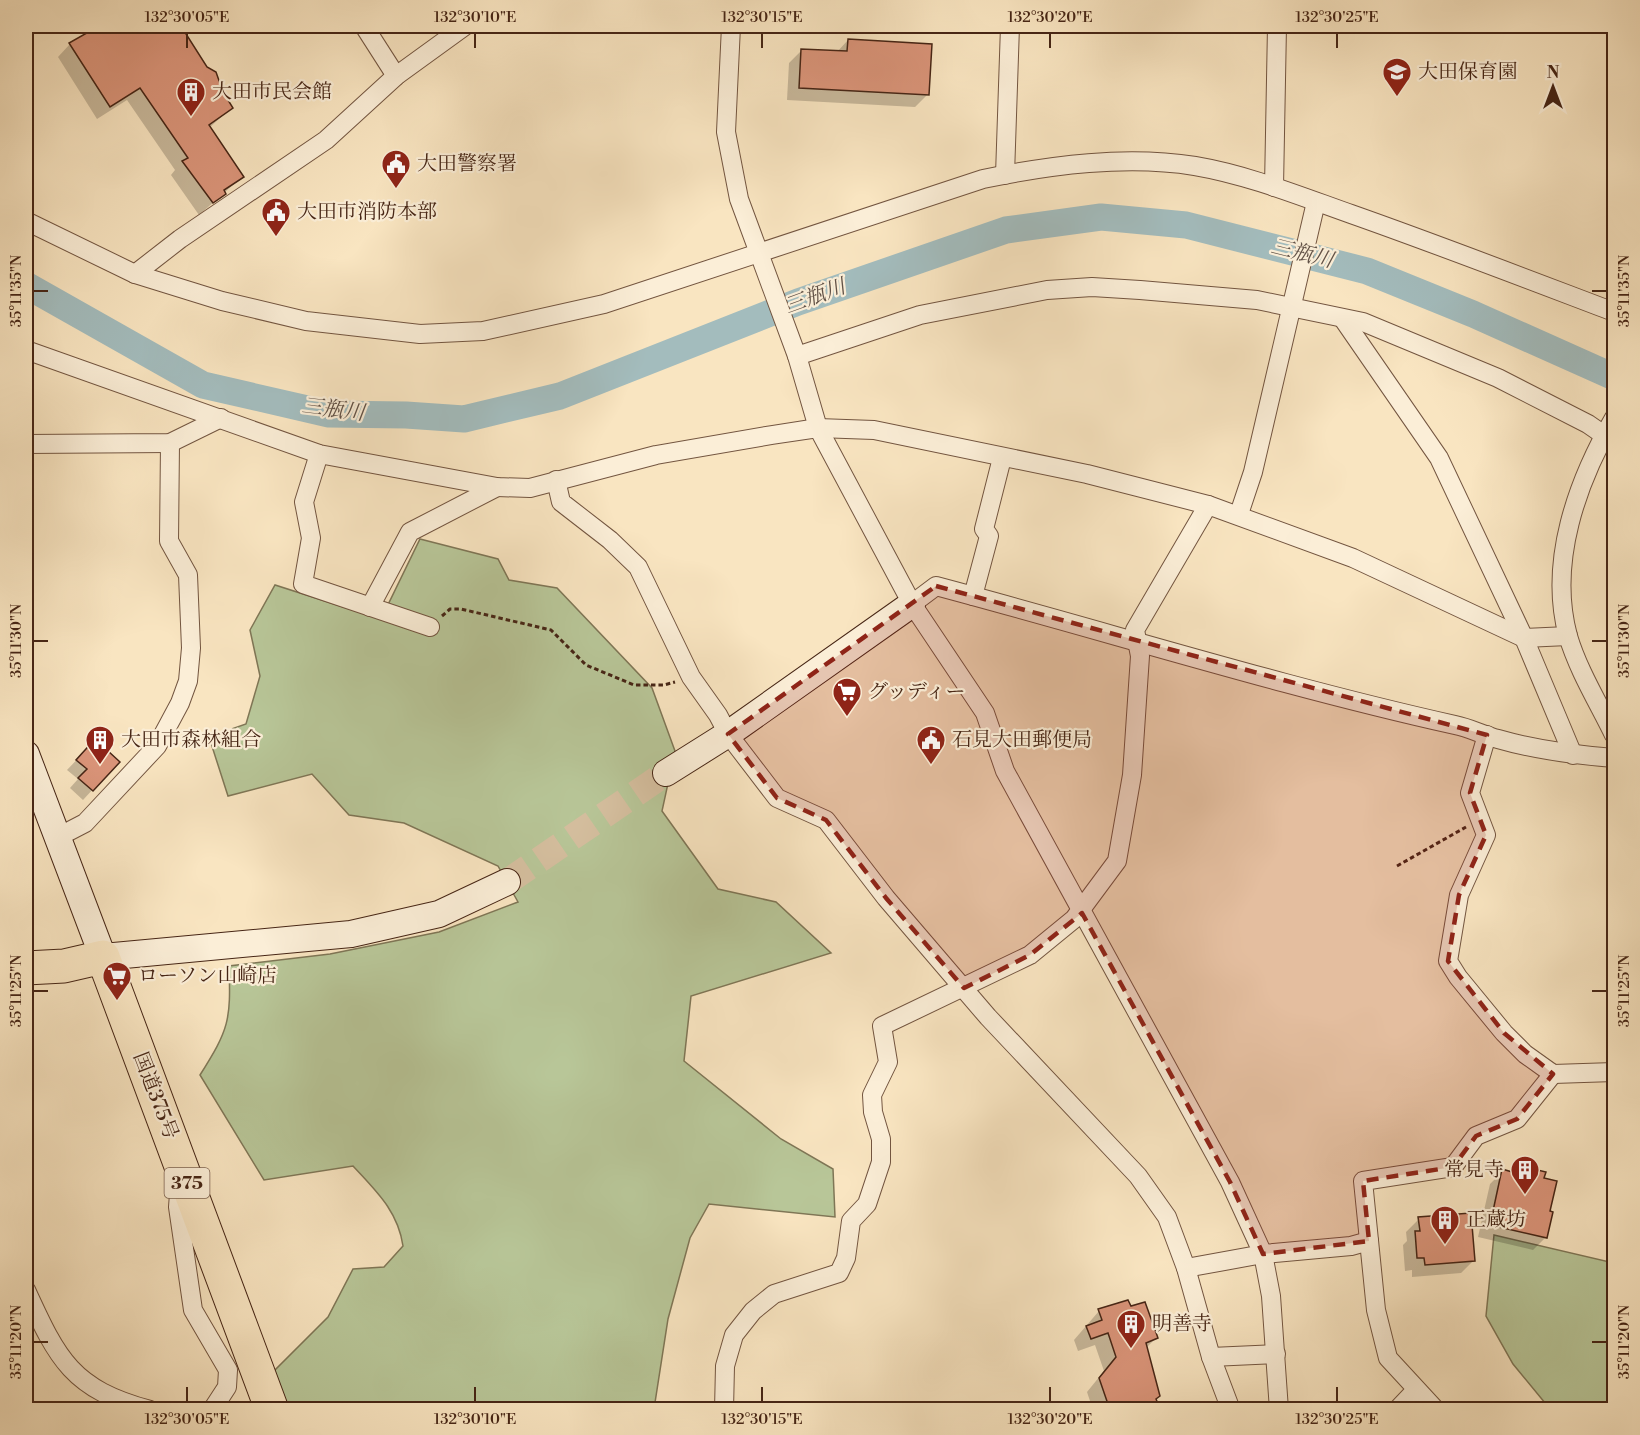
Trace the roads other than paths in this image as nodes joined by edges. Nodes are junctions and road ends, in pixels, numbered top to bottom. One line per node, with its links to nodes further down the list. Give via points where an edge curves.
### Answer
1 (364, 26): 6 (street)
2 (465, 26): 6 (street)
3 (731, 26): 11 (street, via 726,132 739,199)
4 (1010, 26): 7 (street)
5 (1277, 26): 8 (street)
6 (396, 76): 12 (street, via 326,140)
7 (1005, 175): 8 (street, via 1102,163 1149,163 1195,166); 11 (street)
8 (1274, 187): 9 (street)
9 (1315, 207): 13 (street); 14 (street)
10 (26, 221): 12 (street)
11 (758, 253): 12 (street, via 569,314 483,331 420,334 306,321); 17 (street)
12 (135, 274)
13 (1294, 299): 15 (street); 17 (street, via 1092,287 1047,290 920,315); 28 (street, via 1253,472)
14 (1614, 312)
15 (1343, 319): 20 (street, via 1363,322 1498,378 1588,424); 34 (street, via 1439,458)
16 (26, 350): 18 (street)
17 (797, 356): 19 (street)
18 (221, 418): 21 (street); 23 (street)
19 (819, 428): 24 (street, via 874,430); 25 (street, via 656,455); 30 (street)
20 (1611, 431): 33 (street, via 1574,506 1563,544 1561,578)
21 (170, 443): 22 (street); 43 (street, via 169,542 188,574 188,681 157,746 85,823)
22 (26, 444)
23 (319, 454): 26 (street); 31 (street, via 304,502 311,538 303,584)
24 (1002, 458): 27 (street, via 1126,483); 29 (street, via 984,529 989,536)
25 (556, 480): 26 (street, via 530,488); 36 (street, via 561,502 638,567 691,677)
26 (497, 487): 31 (street, via 410,532)
27 (1208, 505): 28 (street); 35 (street, via 1135,630)
28 (1239, 514): 34 (street, via 1353,558)
29 (973, 596): 30 (street, via 936,586); 35 (street)
30 (912, 603): 36 (street); 45 (street, via 985,713 1005,771)
31 (370, 607): 32 (street)
32 (430, 627)
33 (1568, 636): 34 (street); 38 (street)
34 (1524, 638): 40 (street)
35 (1138, 643): 37 (street); 45 (street, via 1132,775 1117,861)
36 (728, 734): 42 (street); 48 (street, via 777,798 826,820 886,898)
37 (1487, 735): 40 (street); 50 (street, via 1470,793 1486,835 1459,895 1448,961 1504,1033)
38 (1614, 735)
39 (26, 754): 43 (street)
40 (1573, 755): 41 (street)
41 (1614, 758)
42 (666, 773)
43 (58, 837): 46 (street)
44 (507, 882): 46 (street, via 439,914 351,934)
45 (1080, 910): 48 (street, via 1030,955); 53 (street, via 1230,1182)
46 (103, 957): 47 (highway, via 64,966); 51 (highway, 国道375号 / 375)
47 (26, 968)
48 (964, 988): 54 (street, via 1138,1176 1167,1217); 62 (street, via 882,1026 888,1062 872,1095 881,1139 881,1162 867,1203 851,1221 846,1258 839,1273 774,1294 753,1311 734,1335 725,1366)
49 (1614, 1072): 50 (street)
50 (1553, 1074): 52 (street, via 1517,1119 1476,1136 1454,1167 1363,1181)
51 (182, 1168): 60 (street, via 178,1207 193,1310 228,1370 227,1387); 61 (highway, 国道375号 / 375)
52 (1370, 1241): 53 (street); 58 (street, via 1376,1310 1389,1358)
53 (1263, 1254): 54 (street); 56 (street)
54 (1186, 1268): 57 (street)
55 (26, 1290): 59 (street, via 53,1348 72,1371 99,1392)
56 (1276, 1354): 57 (street); 64 (street)
57 (1211, 1357): 63 (street)
58 (1416, 1390): 65 (street); 66 (street)
59 (150, 1410)
60 (212, 1410)
61 (272, 1410)
62 (724, 1410)
63 (1231, 1410)
64 (1279, 1410)
65 (1397, 1410)
66 (1436, 1410)

